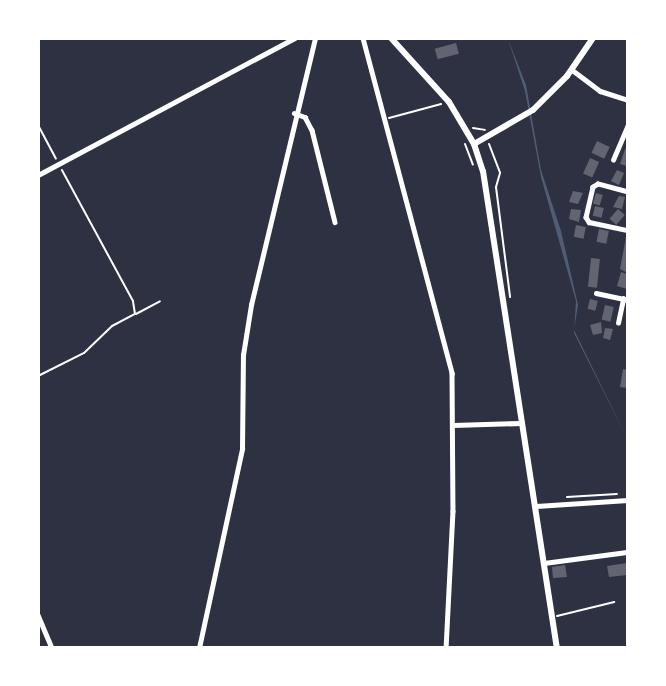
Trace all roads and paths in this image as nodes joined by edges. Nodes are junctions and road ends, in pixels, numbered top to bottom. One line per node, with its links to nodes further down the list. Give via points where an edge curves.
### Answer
1 (295, 38): 18 (street)
2 (315, 38): 10 (street)
3 (363, 38): 11 (street)
4 (391, 38): 9 (main road)
5 (593, 38): 6 (main road)
6 (572, 70): 8 (street, via 600,91); 15 (main road, via 521,118)
7 (436, 95): 9 (path)
8 (628, 100)
9 (445, 104): 11 (path); 15 (main road)
10 (294, 113): 22 (street, via 305,117 312,130); 43 (street, via 251,304 243,355 242,449)
11 (386, 118): 32 (street, via 449,352)
12 (38, 125): 18 (path)
13 (628, 125): 17 (street)
14 (460, 134): 19 (path)
15 (474, 144): 31 (main road, via 495,226)
16 (489, 144): 24 (path, via 500,173 496,187)
17 (613, 160)
18 (58, 164): 20 (street); 28 (path, via 133,301)
19 (476, 170)
20 (38, 175)
21 (628, 192): 23 (street, via 598,184 593,187 586,217 589,222)
22 (335, 222)
23 (628, 230)
24 (503, 250)
25 (596, 293): 26 (street)
26 (625, 299): 29 (street)
27 (160, 302): 28 (path)
28 (135, 314): 30 (path, via 112,326 84,352)
29 (618, 323)
30 (38, 376)
31 (523, 423): 32 (street); 36 (main road)
32 (453, 425): 44 (street)
33 (628, 495): 34 (path)
34 (560, 498)
35 (628, 500): 36 (street)
36 (536, 506): 38 (main road)
37 (628, 552): 38 (street)
38 (544, 563): 41 (main road)
39 (614, 602): 41 (path)
40 (38, 615): 42 (street)
41 (553, 617): 45 (main road)
42 (52, 648)
43 (199, 648)
44 (446, 648)
45 (557, 648)

